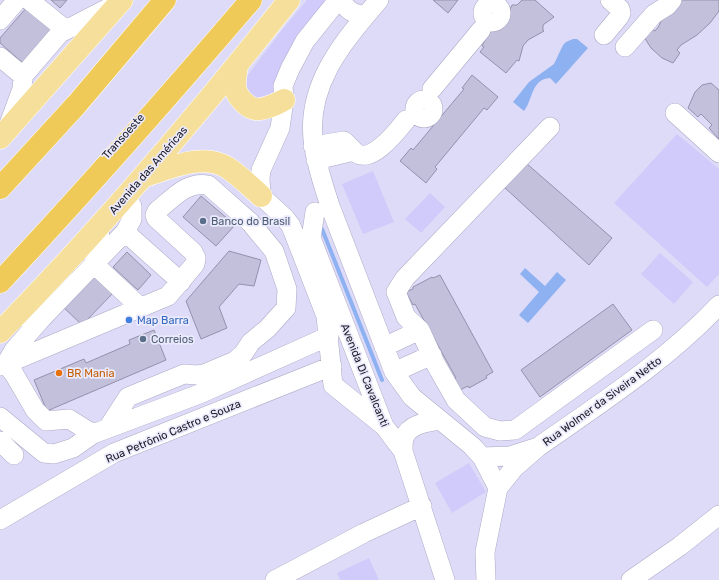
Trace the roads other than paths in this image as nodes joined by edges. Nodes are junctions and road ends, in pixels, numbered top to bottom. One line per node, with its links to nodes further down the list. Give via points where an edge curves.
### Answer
1 (17, 0): 16 (street)
2 (29, 0): 17 (street)
3 (240, 0): 39 (street, Transoeste, via 128,131)
4 (252, 0): 41 (highway, via 140,129)
5 (289, 0): 21 (main road, Avenida das Américas)
6 (338, 0): 23 (street, via 305,41 283,86)
7 (341, 0): 15 (street, via 348,10)
8 (379, 0): 15 (street, Avenida Di Cavalcanti)
9 (610, 0): 18 (street, via 620,8 621,13)
10 (672, 0): 13 (street, via 667,6)
11 (122, 1): 17 (street); 26 (main road)
12 (167, 1): 30 (highway); 31 (street, via 162,18)
13 (654, 5): 19 (street)
14 (495, 12): 27 (street, via 422,107 382,147 364,155 354,151)
15 (365, 16): 27 (street, Avenida Di Cavalcanti, via 338,51 324,75 315,102 312,127)
16 (0, 20)
17 (66, 30): 22 (street, via 60,33)
18 (604, 35)
19 (625, 46)
20 (0, 57): 22 (street)
21 (237, 66): 23 (main road, via 235,87 243,102 249,107 258,110); 29 (main road, Avenida das Américas)
22 (23, 76): 26 (street, via 22,89)
23 (284, 100): 32 (street, via 280,128 261,170)
24 (675, 113): 28 (street)
25 (550, 127): 46 (street, via 405,278 396,292 406,317)
26 (3, 134)
27 (315, 153): 34 (street, Avenida Di Cavalcanti)
28 (719, 153)
29 (144, 177): 32 (main road, via 177,165 215,162 228,168); 36 (main road, Avenida das Américas)
30 (0, 188)
31 (0, 196)
32 (261, 196): 35 (street, Avenida Di Cavalcanti)
33 (132, 206): 37 (street, via 132,219)
34 (323, 209): 35 (street); 49 (street, Avenida Di Cavalcanti); 56 (street, Avenida Di Cavalcanti, via 311,238)
35 (284, 218): 48 (street, Avenida Di Cavalcanti, via 291,226 326,316)
36 (101, 224): 38 (street); 45 (main road, Avenida das Américas)
37 (125, 232): 38 (street); 40 (street)
38 (94, 264): 43 (street); 44 (street)
39 (0, 268)
40 (177, 279): 43 (street, via 168,296); 57 (street, via 195,264 196,258 155,215 185,188 200,183 208,185 250,222 274,251 287,289 286,308 235,361 204,374 184,374 128,397)
41 (0, 282)
42 (719, 305): 59 (street, Rua Wolmer da Siveira Netto, via 653,366)
43 (141, 308): 52 (street)
44 (42, 318): 45 (street); 52 (street, via 14,350)
45 (3, 329)
46 (420, 330): 49 (street); 50 (street)
47 (653, 330): 50 (street, via 515,430 500,431 485,427 456,400)
48 (329, 336): 51 (street, Avenida Di Cavalcanti); 57 (street, via 202,393)
49 (384, 347): 53 (street, Avenida Di Cavalcanti)
50 (432, 355): 53 (street)
51 (332, 366): 56 (street, Avenida Di Cavalcanti, via 333,386); 66 (street, Rua Petrônio Castro e Souza, via 114,454)
52 (5, 372): 57 (street, via 46,421 69,419)
53 (395, 374): 55 (street, Avenida Di Cavalcanti, via 412,397)
54 (0, 417): 57 (street, via 44,453 54,454 73,448)
55 (440, 420): 60 (street, via 423,423 409,430 404,439); 62 (street)
56 (384, 426): 60 (street, Avenida Di Cavalcanti)
57 (100, 431)
58 (0, 441): 61 (street)
59 (538, 447): 62 (street, via 510,456); 63 (street, via 514,468)
60 (403, 451): 64 (street, Avenida Di Cavalcanti)
61 (14, 455)
62 (482, 457): 63 (street)
63 (498, 488): 69 (street, via 485,552)
64 (422, 506): 67 (street); 68 (street, Avenida Di Cavalcanti)
65 (719, 515): 70 (street)
66 (0, 520)
67 (275, 580)
68 (445, 580)
69 (486, 580)
70 (631, 580)

